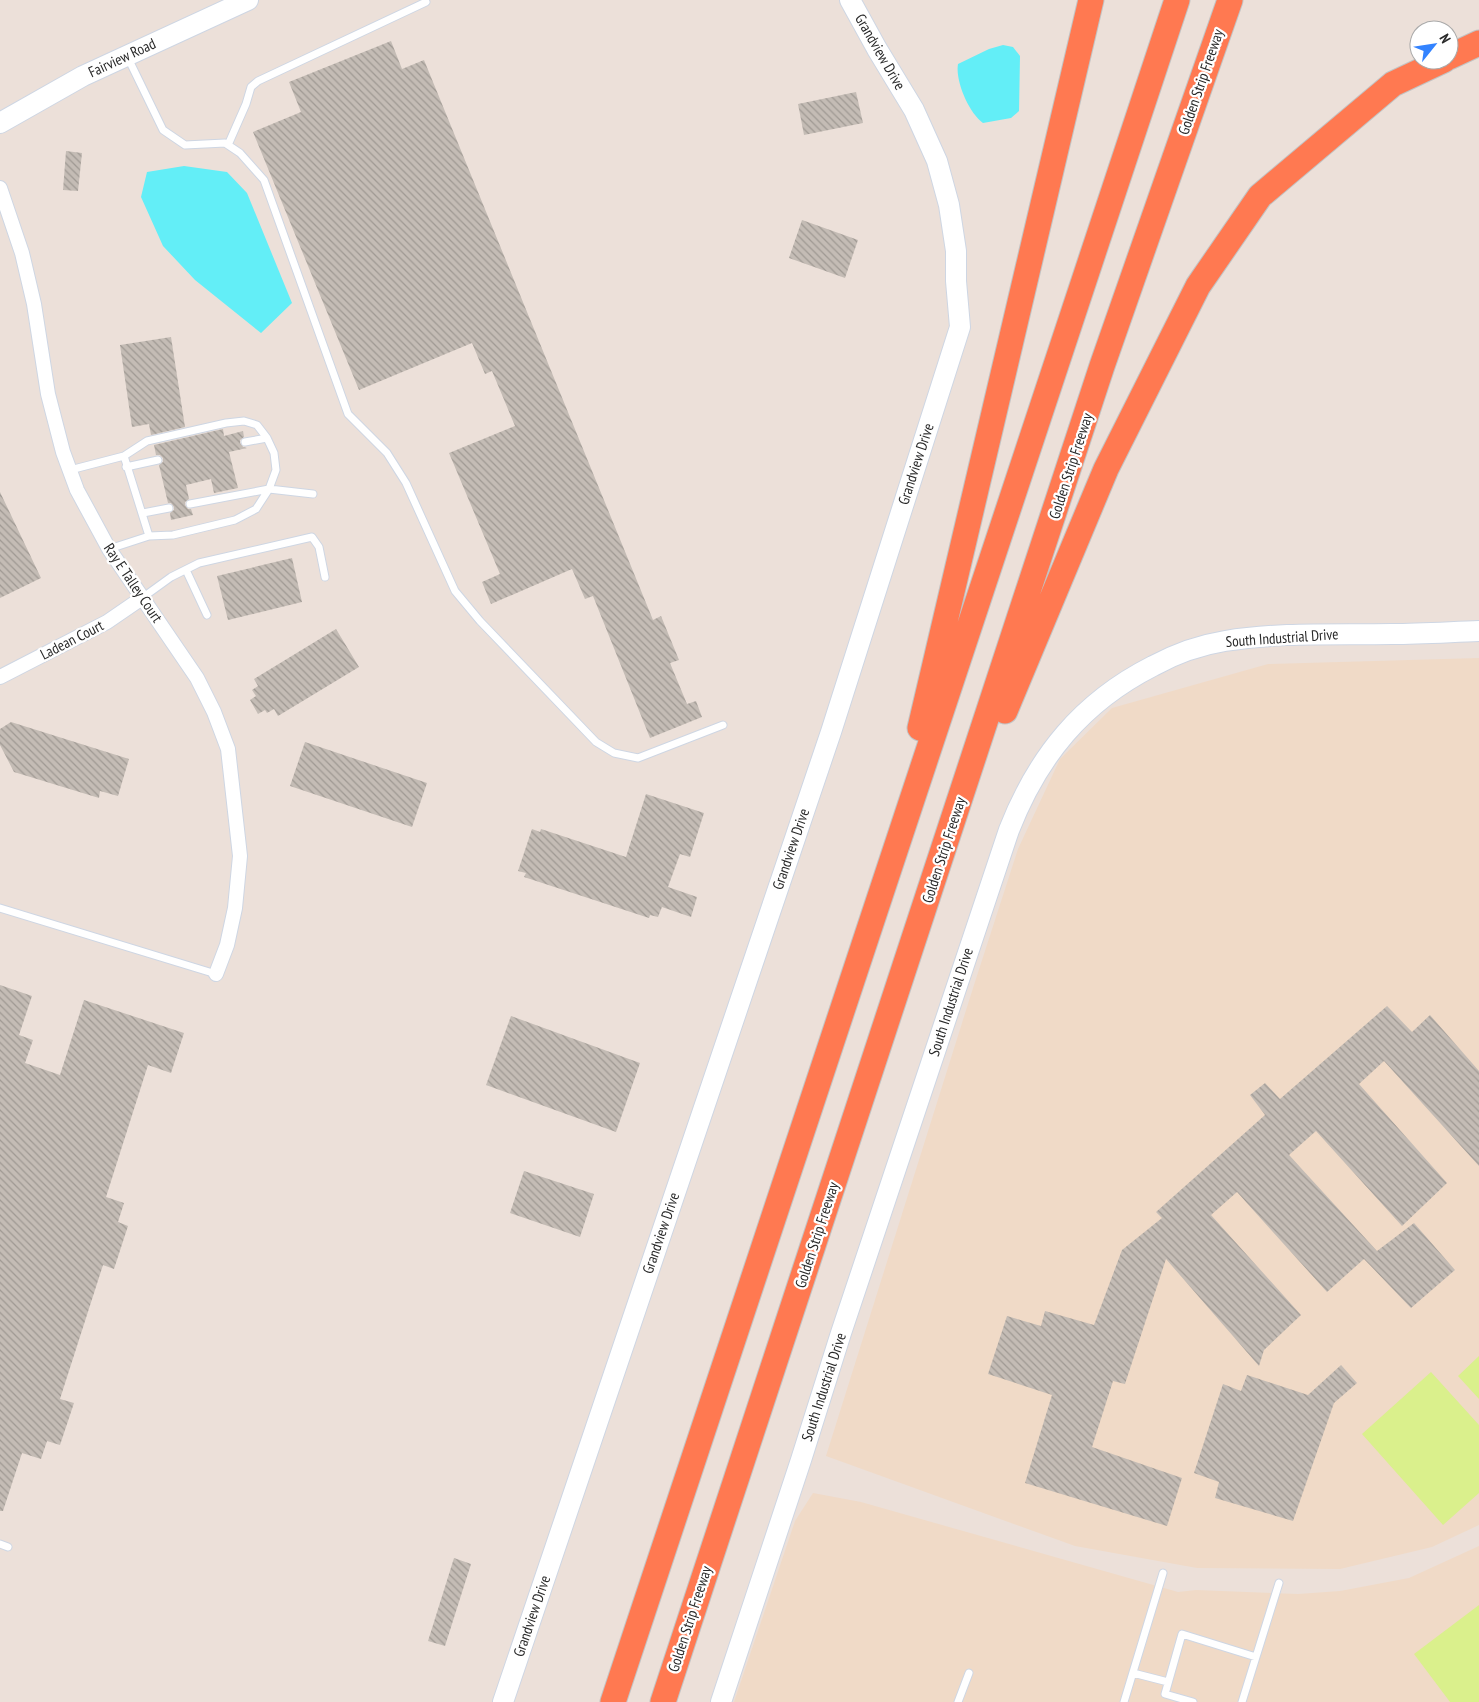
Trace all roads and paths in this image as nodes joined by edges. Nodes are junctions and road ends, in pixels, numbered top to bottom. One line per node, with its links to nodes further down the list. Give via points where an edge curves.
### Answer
1 (248, 0): 9 (main road, Fairview Road)
2 (850, 0): 46 (main road, Grandview Drive, via 914,110 937,160 949,205 956,251 960,327 827,741)
3 (1091, 0): 34 (highway)
4 (1177, 0): 34 (highway)
5 (1230, 0): 35 (highway, Golden Strip Freeway, via 1102,366)
6 (426, 2): 12 (lane, via 251,87)
7 (1479, 43): 8 (highway)
8 (1459, 52)
9 (127, 56): 11 (main road, Fairview Road, via 83,76); 12 (lane, via 163,130 185,145)
10 (1423, 70): 35 (highway, via 1393,84 1260,196 1198,286 1106,469)
11 (0, 123)
12 (228, 145): 33 (lane, via 240,153 264,180 348,414 387,453 406,483 455,591 480,621 596,742 614,754 638,758)
13 (0, 188): 19 (street, Ray E Talley Court, via 22,253 34,304 48,394)
14 (267, 438): 15 (lane); 16 (lane, via 257,425 244,421 226,423 147,441); 20 (lane, via 276,470)
15 (245, 442)
16 (124, 456): 18 (lane); 19 (lane)
17 (158, 460): 18 (lane)
18 (126, 467): 24 (lane)
19 (70, 470): 26 (street, Ray E Talley Court, via 77,490)
20 (269, 489): 21 (lane); 22 (lane); 25 (lane, via 256,509 235,520 173,535)
21 (313, 494)
22 (190, 504)
23 (169, 508): 24 (lane)
24 (143, 514): 25 (lane)
25 (149, 536): 26 (lane)
26 (109, 549): 29 (street, Ray E Talley Court)
27 (186, 570): 28 (lane, via 199,563 312,537 319,548); 29 (lane); 30 (lane)
28 (325, 577)
29 (142, 598): 32 (street, Ladean Court, via 107,622); 37 (street, Ray E Talley Court, via 197,678 214,712 230,758 240,856 235,908 227,946)
30 (207, 616)
31 (1479, 631): 49 (main road, South Industrial Drive, via 1266,636 1223,641 1198,648 1171,657 1115,687 1078,719 1045,758 1019,804 1009,830)
32 (0, 678)
33 (723, 725)
34 (886, 879): 47 (highway)
35 (928, 898): 48 (highway, Golden Strip Freeway)
36 (0, 908): 37 (lane)
37 (216, 974)
38 (0, 1544): 39 (lane)
39 (8, 1547)
40 (1163, 1573): 44 (lane)
41 (1279, 1583): 42 (lane)
42 (1256, 1657): 45 (lane, via 1182,1634); 53 (lane)
43 (969, 1673): 50 (lane)
44 (1133, 1673): 45 (lane); 51 (lane)
45 (1168, 1682): 52 (lane, via 1165,1694)
46 (503, 1702)
47 (614, 1702)
48 (663, 1702)
49 (721, 1702)
50 (958, 1702)
51 (1124, 1702)
52 (1193, 1702)
53 (1242, 1702)

